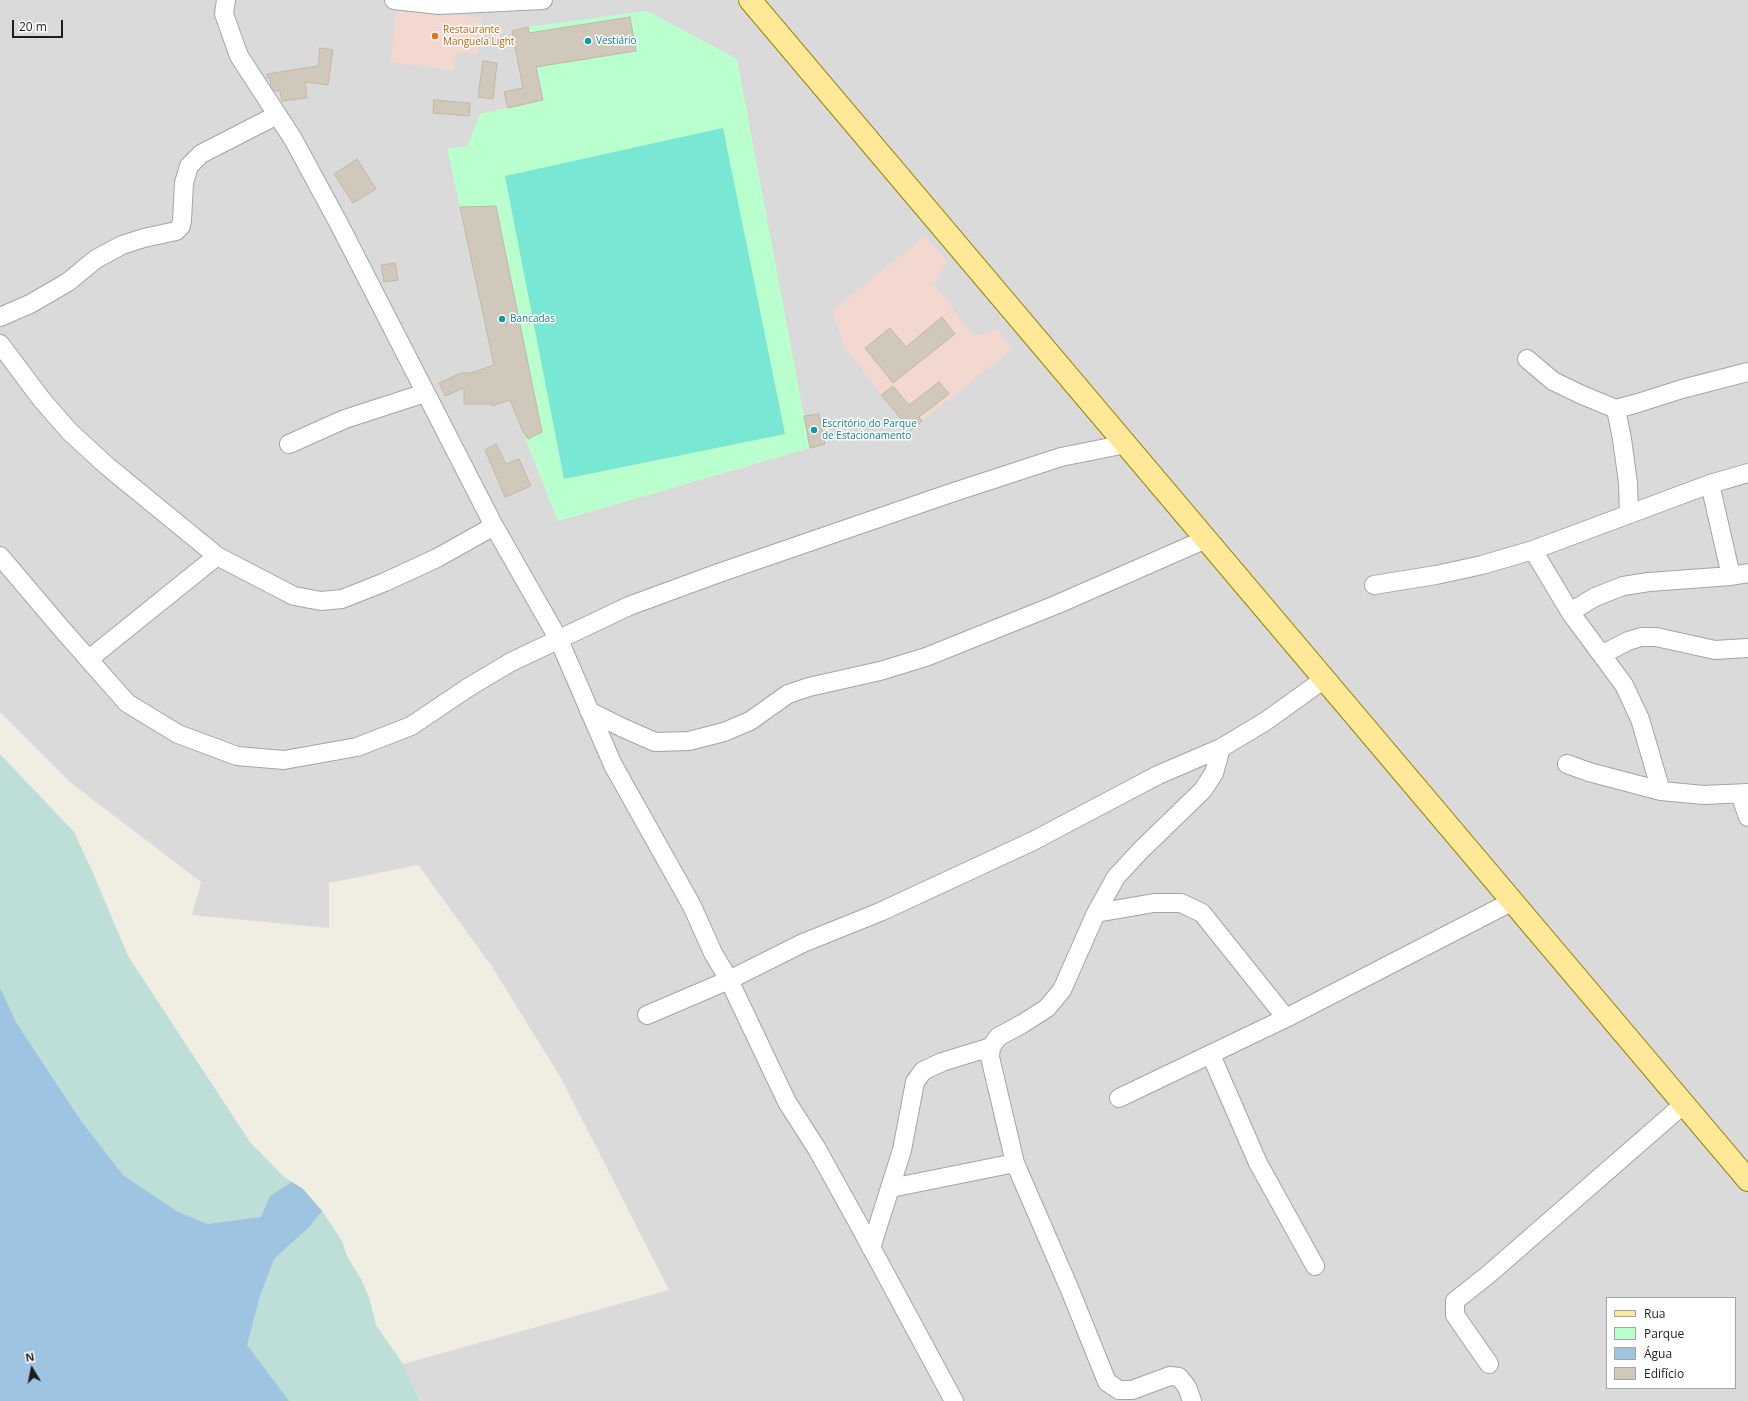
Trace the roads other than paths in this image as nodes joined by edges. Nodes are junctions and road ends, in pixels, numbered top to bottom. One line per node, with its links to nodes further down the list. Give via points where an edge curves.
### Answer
1 (226, 0): 6 (street, via 224,14 239,56)
2 (394, 0): 5 (street, via 439,5)
3 (544, 0): 5 (street)
4 (750, 0): 14 (main road)
5 (497, 1)
6 (278, 116): 7 (street, via 201,154 189,166 184,183 181,226 176,231 122,245 96,259 68,282 30,304); 11 (street, via 339,224)
7 (0, 317)
8 (0, 344): 22 (street, via 70,432 107,466)
9 (1527, 360): 12 (street, via 1552,381)
10 (1748, 372): 12 (street)
11 (425, 393): 13 (street, via 345,419); 18 (street)
12 (1616, 409): 17 (street, via 1628,483)
13 (289, 444)
14 (1126, 444): 19 (main road); 26 (street, via 1054,460 716,574 629,606)
15 (1748, 472): 16 (street)
16 (1710, 484): 17 (street); 23 (street)
17 (1628, 514): 20 (street)
18 (494, 526): 22 (street, via 437,558 342,599 321,601 294,596); 26 (street)
19 (1206, 539): 30 (main road); 31 (street, via 1058,604 926,657 880,671 808,686 788,694 750,721 724,732 689,741 655,742)
20 (1533, 550): 24 (street, via 1482,565); 25 (street)
21 (0, 556): 29 (street)
22 (217, 556): 29 (street)
23 (1740, 575): 25 (street, via 1623,586 1595,597)
24 (1374, 585)
25 (1570, 612): 28 (street)
26 (559, 640): 29 (street, via 511,662 411,726 357,747 284,760 237,756 178,734 127,703); 31 (street)
27 (1748, 648): 28 (street, via 1715,650 1656,637 1642,637)
28 (1603, 654): 34 (street, via 1624,685 1640,719)
29 (89, 659)
30 (1323, 680): 32 (street, via 1266,721); 37 (main road)
31 (589, 712): 39 (street, via 613,765 686,894 713,953)
32 (1222, 748): 38 (street, via 1214,773 1203,790 1116,877); 39 (street, via 1158,775 1026,845 880,912 797,946)
33 (1567, 764): 34 (street)
34 (1661, 791): 35 (street, via 1704,795)
35 (1744, 793): 36 (street)
36 (1748, 817)
37 (1513, 901): 41 (street); 45 (main road)
38 (1096, 913): 41 (street, via 1154,903 1181,903 1202,913); 42 (street, via 1062,990 1047,1008 998,1037)
39 (729, 980): 40 (street); 49 (street, via 788,1102)
40 (647, 1015)
41 (1286, 1018): 43 (street)
42 (991, 1047): 46 (street, via 990,1058); 48 (street, via 942,1062 923,1071 914,1082 902,1150)
43 (1211, 1055): 44 (street); 50 (street, via 1258,1163)
44 (1119, 1098)
45 (1684, 1104): 47 (main road); 51 (street, via 1454,1302 1455,1315)
46 (1015, 1163): 48 (street); 53 (street, via 1107,1382 1119,1390 1132,1390 1170,1376 1179,1377)
47 (1748, 1180)
48 (890, 1188): 49 (street)
49 (872, 1248): 52 (street)
50 (1315, 1266)
51 (1489, 1364)
52 (954, 1401)
53 (1192, 1401)

